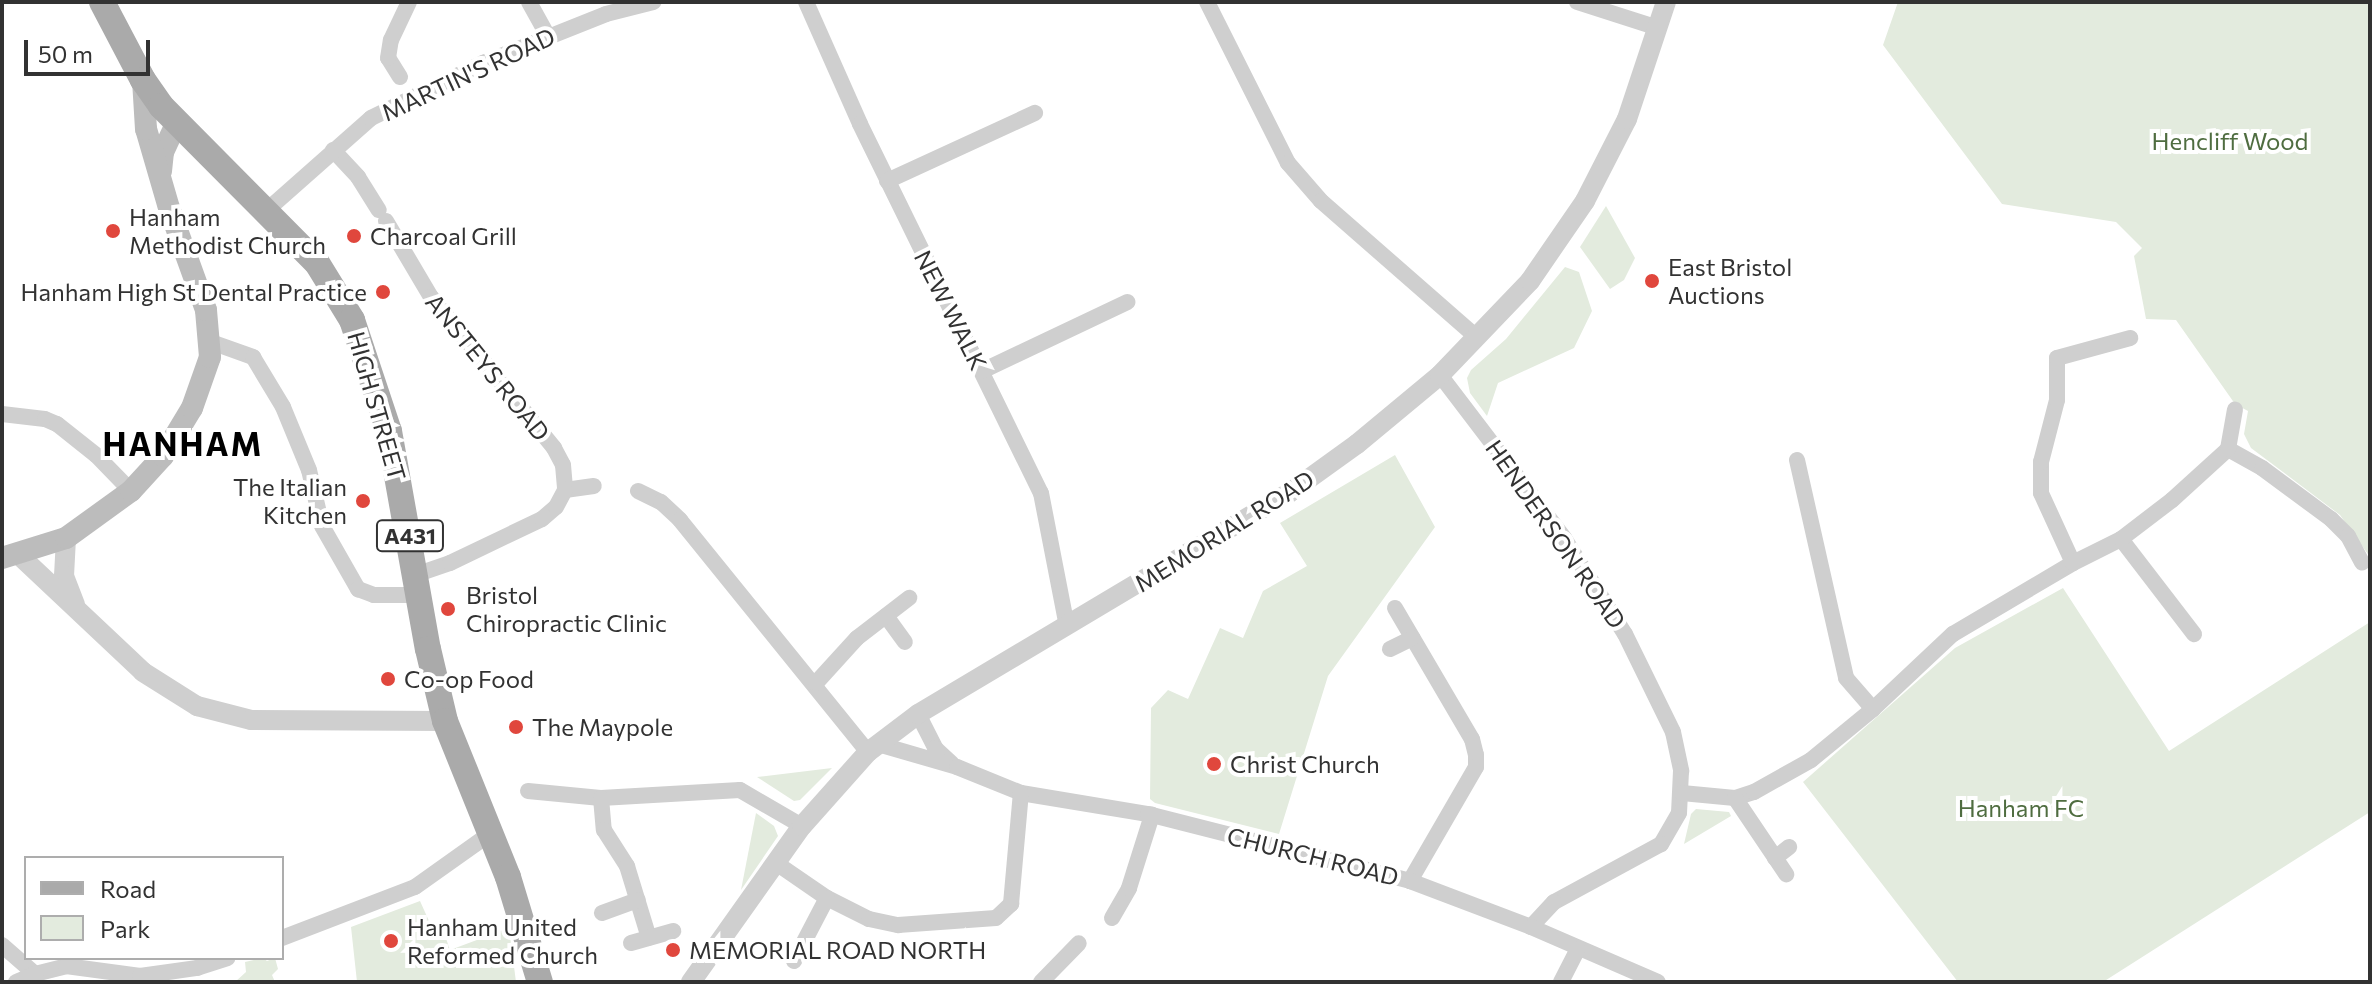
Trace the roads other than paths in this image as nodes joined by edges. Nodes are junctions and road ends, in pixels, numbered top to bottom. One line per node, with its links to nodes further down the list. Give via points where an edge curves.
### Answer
1 (102, 2): 12 (main road, HIGH STREET / A431)
2 (409, 2): 11 (street, via 388,58)
3 (529, 2): 10 (street)
4 (653, 2): 10 (street, MARTIN'S ROAD)
5 (806, 2): 18 (street, NEW WALK)
6 (1207, 2): 21 (street, via 1288,163 1321,201)
7 (1577, 2): 9 (street)
8 (1666, 2): 9 (street, MEMORIAL ROAD)
9 (1658, 28): 21 (street, MEMORIAL ROAD, via 1627,119 1585,201 1530,281)
10 (548, 36): 16 (street, MARTIN'S ROAD, via 371,118)
11 (400, 77)
12 (143, 80): 14 (main road, HIGH STREET / A431); 17 (main road, via 146,129)
13 (1035, 113): 18 (street)
14 (176, 124): 15 (main road, HIGH STREET / A431); 17 (main road, via 163,152)
15 (196, 145): 17 (main road, via 181,151); 19 (main road, HIGH STREET / A431)
16 (333, 150): 19 (street, MARTIN'S ROAD); 31 (street, ANSTEYS ROAD, via 358,177 431,297 554,448 563,465)
17 (160, 176): 23 (main road, via 206,310)
18 (887, 181): 24 (street, NEW WALK)
19 (266, 211): 39 (main road, HIGH STREET / A431, via 317,263 352,320 389,431)
20 (1127, 302): 24 (street)
21 (1475, 336): 25 (street, MEMORIAL ROAD)
22 (2130, 338): 38 (street, via 2057,358 2057,400 2041,462 2041,493)
23 (211, 342): 32 (main road, via 192,408 163,456); 39 (street, via 253,357 283,407 309,470 322,526 358,589 374,595)
24 (982, 371): 44 (street, NEW WALK, via 1045,504)
25 (1440, 375): 44 (street, MEMORIAL ROAD, via 1289,493); 57 (street, HENDERSON ROAD, via 1564,538 1625,634 1673,732)
26 (2235, 410): 28 (street)
27 (2, 414): 32 (street, via 57,424)
28 (2228, 449): 35 (street); 37 (street, via 2331,519)
29 (1797, 460): 50 (street, via 1846,678)
30 (594, 486): 31 (street)
31 (565, 490): 39 (street, via 542,519 450,563)
32 (131, 491): 34 (main road)
33 (638, 491): 49 (street, via 671,510)
34 (66, 538): 36 (main road); 42 (street, via 64,576)
35 (2121, 539): 38 (street); 45 (street)
36 (10, 557): 42 (street)
37 (2362, 562)
38 (2073, 563): 50 (street, via 1953,634)
39 (417, 585): 52 (main road, HIGH STREET / A431)
40 (909, 598): 43 (street)
41 (1395, 608): 46 (street)
42 (78, 612): 52 (street, via 143,672 197,706 251,720)
43 (886, 616): 47 (street); 49 (street, via 857,638)
44 (1067, 627): 51 (street, MEMORIAL ROAD)
45 (2194, 634)
46 (1413, 638): 48 (street); 67 (street, via 1472,739 1476,767)
47 (905, 642)
48 (1390, 649)
49 (816, 683): 53 (street)
50 (1873, 709): 59 (street, via 1811,760)
51 (918, 714): 53 (street, MEMORIAL ROAD); 54 (street, CHURCH ROAD, via 935,748)
52 (445, 721): 62 (main road, HIGH STREET / A431)
53 (873, 748): 54 (street, CHURCH ROAD); 61 (street, MEMORIAL ROAD)
54 (957, 767): 56 (street, CHURCH ROAD)
55 (528, 791): 58 (street)
56 (1021, 793): 60 (street, CHURCH ROAD); 68 (street, via 1011,904 996,918 898,925 869,919)
57 (1682, 793): 59 (street); 72 (street, via 1679,813 1661,844 1554,902)
58 (601, 798): 61 (street, via 740,790); 69 (street, via 604,830 627,866)
59 (1735, 798): 64 (street)
60 (1152, 815): 67 (street, CHURCH ROAD); 71 (street, via 1129,888)
61 (802, 826): 65 (street, MEMORIAL ROAD)
62 (491, 833): 74 (street, via 415,887); 83 (main road, HIGH STREET / A431)
63 (1789, 847): 64 (street)
64 (1775, 858): 66 (street)
65 (776, 863): 68 (street); 84 (street, MEMORIAL ROAD)
66 (1786, 874)
67 (1410, 881): 72 (street, CHURCH ROAD)
68 (827, 898): 81 (street)
69 (638, 900): 70 (street); 75 (street)
70 (602, 913)
71 (1112, 918)
72 (1531, 927): 79 (street, CHURCH ROAD)
73 (673, 931): 75 (street)
74 (284, 937)
75 (649, 938): 76 (street)
76 (631, 943)
77 (1079, 943): 86 (street)
78 (2, 945): 82 (street)
79 (1578, 949): 87 (street); 88 (street, CHURCH ROAD)
80 (221, 960): 82 (street, via 140,976 66,966)
81 (794, 961)
82 (35, 974): 85 (street)
83 (538, 980)
84 (697, 980)
85 (16, 982)
86 (1041, 982)
87 (1561, 982)
88 (1658, 982)

